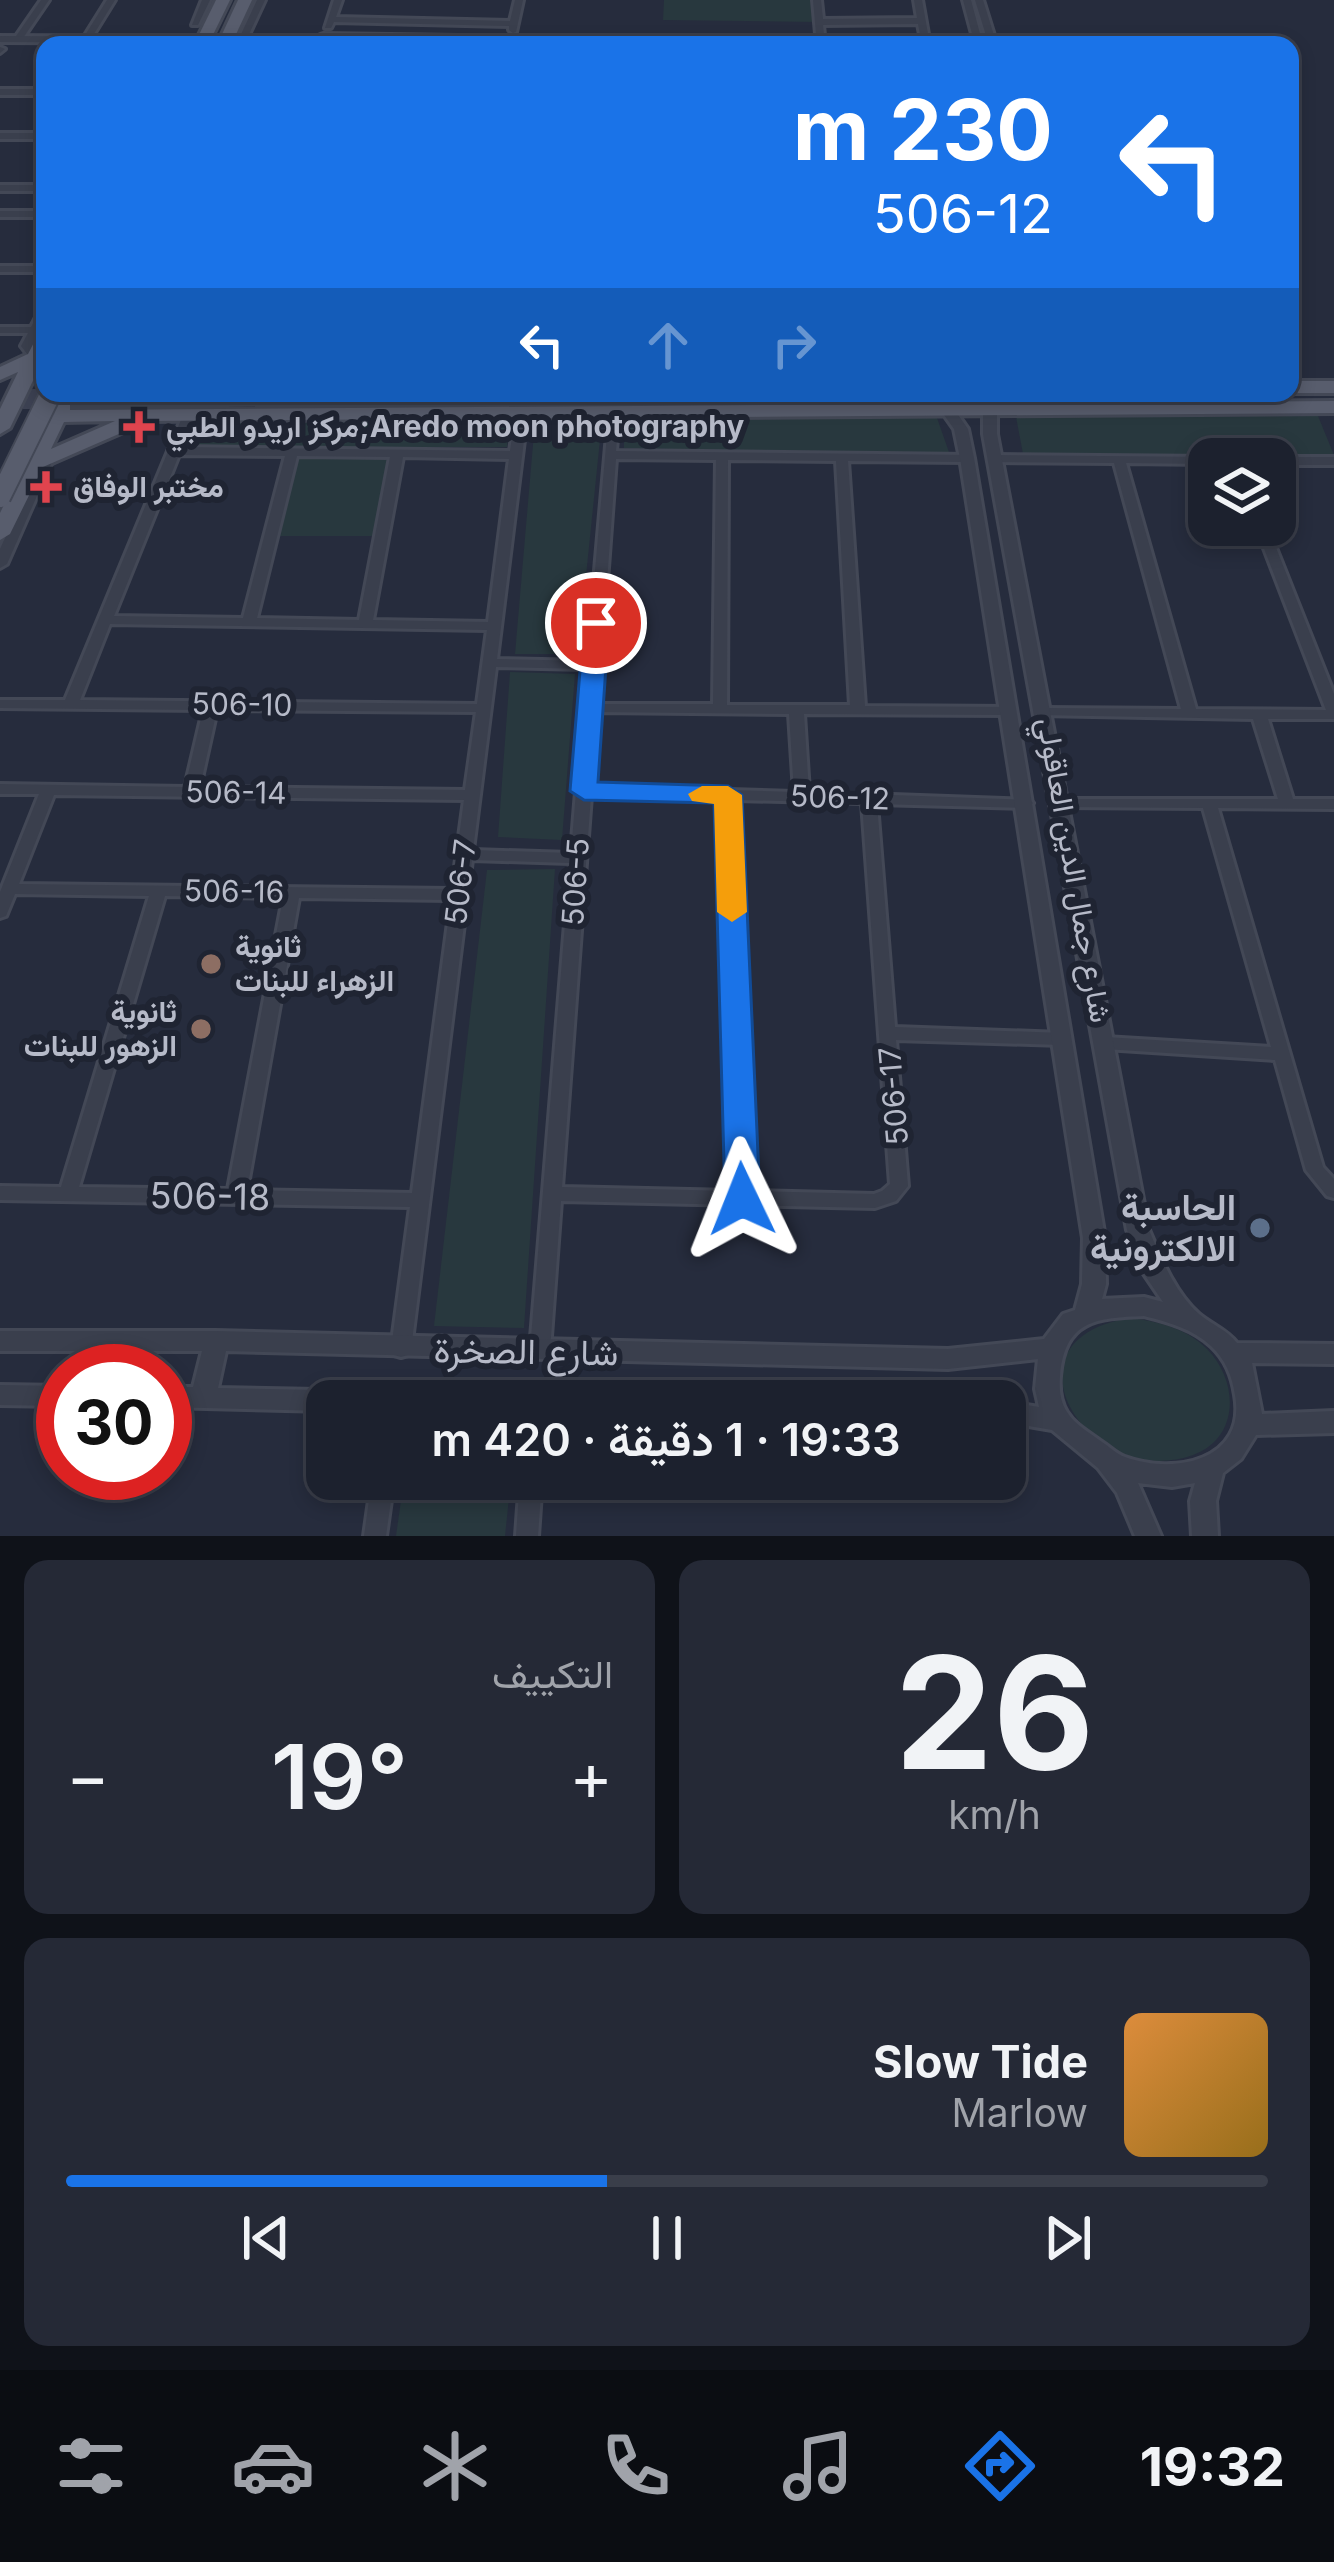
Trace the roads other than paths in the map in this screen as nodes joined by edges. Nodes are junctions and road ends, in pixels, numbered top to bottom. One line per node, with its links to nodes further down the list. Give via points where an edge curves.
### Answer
1 (45, 0): 31 (street)
2 (111, 0): 20 (street)
3 (223, 0): 13 (main road)
4 (245, 0): 19 (main road)
5 (261, 0): 19 (street)
6 (338, 0): 14 (street)
7 (409, 0): 15 (street)
8 (519, 0): 18 (street)
9 (817, 0): 17 (street)
10 (919, 0): 16 (street)
11 (967, 0): 28 (street)
12 (980, 0): 29 (street)
13 (205, 12)
14 (331, 19): 15 (street); 23 (street)
15 (403, 20): 18 (street); 24 (street)
16 (921, 21): 17 (street); 27 (street)
17 (819, 22): 26 (street)
18 (514, 24): 25 (street)
19 (240, 26): 21 (main road); 22 (street)
20 (88, 36)
21 (232, 36)
22 (240, 36)
23 (323, 36)
24 (398, 36)
25 (512, 36)
26 (820, 36)
27 (924, 36)
28 (977, 36)
29 (990, 36)
30 (0, 39): 31 (street)
31 (18, 39): 32 (street)
32 (36, 39)
33 (0, 49): 34 (street)
34 (36, 49)
35 (0, 92): 36 (street)
36 (36, 92)
37 (0, 136): 38 (street)
38 (36, 136)
39 (0, 188): 40 (street)
40 (36, 188)
41 (0, 214): 42 (street)
42 (36, 214)
43 (0, 269): 44 (street)
44 (36, 269)
45 (0, 330): 46 (street)
46 (36, 334)
47 (36, 352): 48 (main road)
48 (35, 357): 49 (main road); 56 (main road)
49 (0, 374)
50 (1299, 391): 55 (main road)
51 (36, 394): 78 (main road)
52 (150, 402): 53 (main road); 59 (main road); 75 (main road)
53 (57, 403): 75 (main road); 79 (main road, bridge)
54 (768, 403): 58 (main road); 60 (main road)
55 (1333, 405): 57 (main road)
56 (8, 410)
57 (990, 411): 58 (main road); 63 (street, شارع جمال الدين العاقولي)
58 (949, 412): 62 (street, شارع جمال الدين العاقولي)
59 (190, 415): 61 (main road); 64 (street)
60 (613, 415): 61 (main road); 68 (street, 506-5)
61 (521, 416): 67 (street, 506-7)
62 (962, 434): 63 (street); 71 (street, شارع جمال الدين العاقولي)
63 (990, 434): 72 (street, شارع جمال الدين العاقولي)
64 (175, 451): 65 (street); 83 (street)
65 (292, 452): 66 (street); 84 (street)
66 (398, 454): 67 (street); 85 (street)
67 (516, 455): 86 (street, 506-7)
68 (610, 455): 69 (street); 88 (street, 506-5)
69 (722, 455): 70 (street); 94 (street)
70 (842, 457): 71 (street); 96 (street)
71 (967, 458): 97 (street, شارع جمال الدين العاقولي)
72 (996, 460): 73 (street); 98 (street, شارع جمال الدين العاقولي)
73 (1119, 460): 74 (street); 99 (street)
74 (1188, 460)
75 (41, 461): 80 (main road); 82 (street)
76 (1296, 461): 77 (street)
77 (1334, 461)
78 (0, 466)
79 (0, 497)
80 (0, 534)
81 (1270, 546): 100 (street)
82 (0, 564)
83 (105, 620): 84 (street); 90 (street)
84 (249, 622): 85 (street)
85 (365, 624): 86 (street)
86 (494, 626): 87 (street, 506-7)
87 (489, 663): 88 (street); 92 (street, 506-7)
88 (593, 665): 93 (street, 506-5)
89 (0, 704): 90 (street, 506-10)
90 (71, 704): 91 (street, 506-10)
91 (211, 705): 92 (street, 506-10); 105 (street)
92 (484, 708): 107 (street, 506-7)
93 (590, 708): 94 (street); 104 (street, 506-5)
94 (720, 709): 95 (street)
95 (796, 710): 96 (street); 108 (street)
96 (858, 710): 97 (street)
97 (1009, 711): 111 (street, شارع جمال الدين العاقولي)
98 (1045, 712): 99 (street); 110 (street, شارع جمال الدين العاقولي)
99 (1190, 714): 101 (street)
100 (1334, 714): 101 (street)
101 (1259, 715): 113 (street)
102 (0, 789): 103 (street, 506-14)
103 (48, 790): 105 (street, 506-14); 117 (street)
104 (584, 791): 106 (street, 506-12); 116 (street, 506-5)
105 (191, 792): 107 (street, 506-14)
106 (728, 795): 108 (street, 506-12); 131 (street)
107 (472, 796): 115 (street, 506-7)
108 (802, 797): 109 (street, 506-12)
109 (869, 799): 111 (street, 506-12); 122 (street, 506-17)
110 (1061, 802): 112 (street); 124 (street, شارع جمال الدين العاقولي)
111 (1024, 803): 123 (street, شارع جمال الدين العاقولي)
112 (1209, 803): 113 (street); 125 (street)
113 (1287, 804): 114 (street)
114 (1334, 804)
115 (465, 855): 116 (street); 120 (street, 506-7)
116 (578, 858): 129 (street, 506-5)
117 (9, 889): 118 (street, 506-16); 121 (street)
118 (159, 891): 119 (street, 506-16); 128 (street)
119 (292, 892): 120 (street, 506-16); 130 (street)
120 (460, 895): 132 (street, 506-7)
121 (0, 913)
122 (889, 1033): 123 (street); 131 (street, 506-17, via 899,1186 875,1201)
123 (1062, 1039): 133 (street, شارع جمال الدين العاقولي, via 1094,1238)
124 (1105, 1043): 125 (street); 134 (street, شارع جمال الدين العاقولي, via 1138,1229 1156,1274)
125 (1279, 1054): 126 (street, via 1315,1170)
126 (1334, 1191)
127 (0, 1193): 128 (street, 506-18)
128 (68, 1194): 130 (street, 506-18)
129 (552, 1194): 131 (street, 506-17); 139 (street, 506-5)
130 (236, 1197): 132 (street, 506-18)
131 (742, 1199)
132 (421, 1200): 138 (street, 506-7)
133 (1086, 1313): 134 (street, via 1135,1304); 137 (street)
134 (1187, 1317): 140 (street)
135 (0, 1341): 136 (street, شارع الصخرة)
136 (216, 1341): 138 (street, شارع الصخرة); 145 (street)
137 (1051, 1348): 139 (street, شارع الصخرة, via 948,1359); 148 (street, via 1048,1396)
138 (401, 1349): 139 (street, شارع الصخرة)
139 (540, 1350)
140 (1232, 1353): 141 (street); 150 (street, via 1251,1401)
141 (1334, 1354)
142 (0, 1395): 143 (street)
143 (36, 1396)
144 (192, 1398): 145 (street)
145 (203, 1398): 146 (street)
146 (306, 1400)
147 (1026, 1415): 148 (street)
148 (1060, 1421): 151 (street)
149 (1334, 1422): 150 (street)
150 (1248, 1425): 152 (street)
151 (1113, 1466): 152 (street, via 1164,1477); 157 (street)
152 (1211, 1467): 158 (street)
153 (380, 1500): 155 (street)
154 (530, 1500): 156 (street)
155 (375, 1536)
156 (527, 1536)
157 (1148, 1536)
158 (1205, 1536)

